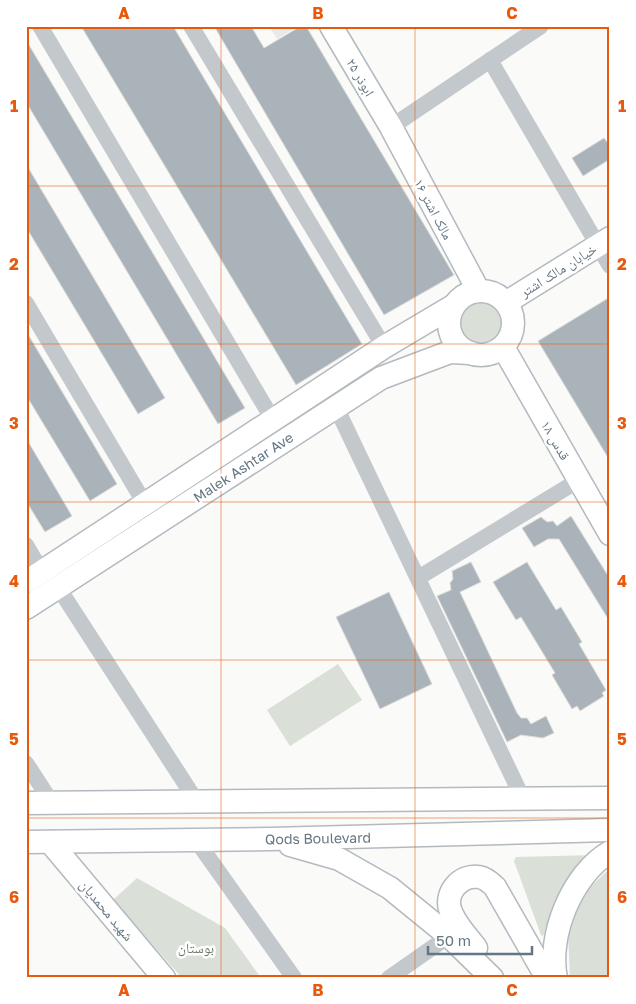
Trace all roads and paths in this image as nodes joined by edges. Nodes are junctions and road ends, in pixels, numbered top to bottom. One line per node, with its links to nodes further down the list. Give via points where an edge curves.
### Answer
1 (40, 26): 17 (street)
2 (190, 26): 13 (street)
3 (332, 26): 6 (street, ابوذر ۲۵)
4 (542, 26): 5 (street)
5 (490, 60): 6 (street); 7 (street)
6 (391, 127): 9 (street, مالک اشتر ۱۶)
7 (604, 242): 8 (street); 10 (street, خیابان مالک اشتر)
8 (610, 266)
9 (478, 290): 10 (street, via 489,291); 12 (street, via 460,298)
10 (506, 302): 14 (street, via 514,320 513,330)
11 (26, 303): 19 (street)
12 (453, 306): 13 (street, Malek Ashtar Ave); 15 (street, via 449,325 451,334 462,349)
13 (384, 347): 17 (street, Malek Ashtar Ave)
14 (503, 347): 15 (street, via 488,354); 18 (street, قدس ۱۸)
15 (471, 353): 16 (street, Malek Ashtar Ave, via 450,352 416,363 381,378)
16 (336, 406): 23 (street); 24 (street, Malek Ashtar Ave)
17 (273, 420): 19 (street, Malek Ashtar Ave)
18 (579, 480): 20 (street, قدس ۱۸); 23 (street)
19 (145, 504): 22 (street, Malek Ashtar Ave)
20 (610, 534)
21 (26, 545): 22 (street)
22 (34, 577)
23 (418, 578): 28 (street)
24 (58, 587): 25 (street, Malek Ashtar Ave); 29 (street)
25 (26, 608)
26 (26, 763): 31 (street)
27 (610, 798): 28 (street)
28 (523, 799): 29 (street)
29 (197, 802): 31 (street)
30 (26, 803): 31 (street)
31 (52, 803)
32 (610, 830): 33 (street, Qods Boulevard)
33 (270, 839): 34 (street, Qods Boulevard); 38 (street, via 339,859 390,888)
34 (196, 840): 36 (street, Qods Boulevard); 40 (street)
35 (26, 842): 36 (street, Qods Boulevard)
36 (50, 842): 39 (street, شهید محمدیان)
37 (610, 852): 45 (street, via 581,878 564,908 556,940)
38 (449, 936): 41 (street); 42 (street)
39 (164, 978)
40 (294, 978)
41 (389, 978)
42 (492, 978)
43 (497, 978): 44 (street, via 450,909 453,889 468,877 483,878 495,887)
44 (547, 978)
45 (556, 978)

